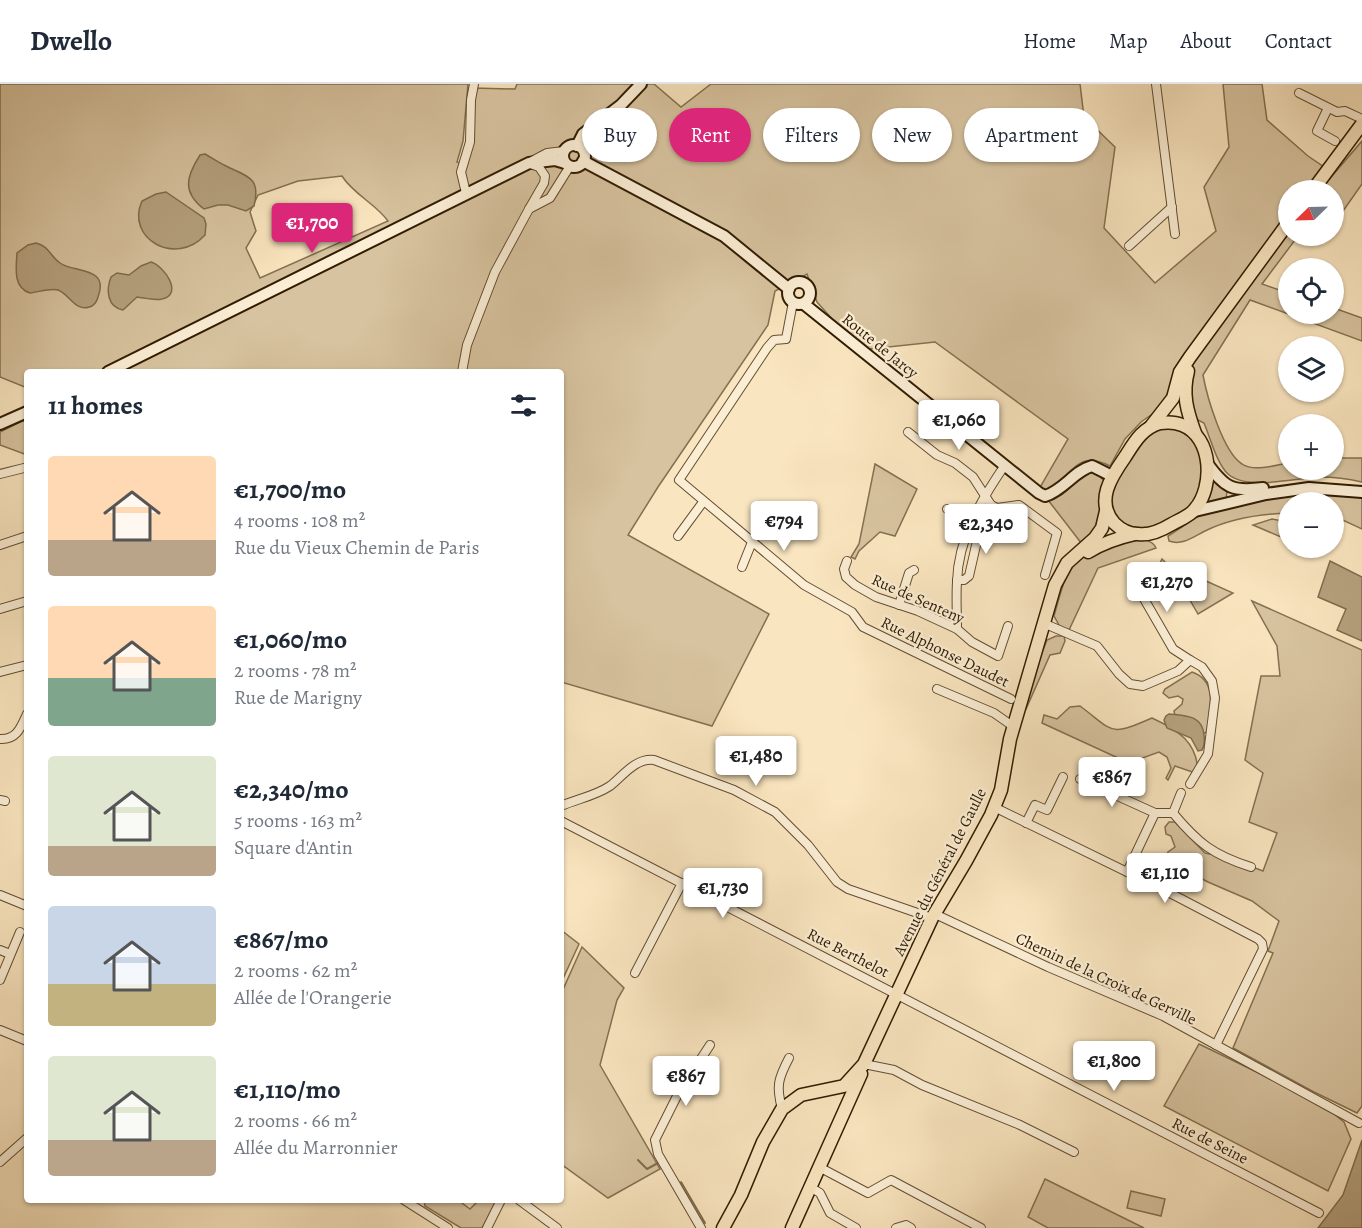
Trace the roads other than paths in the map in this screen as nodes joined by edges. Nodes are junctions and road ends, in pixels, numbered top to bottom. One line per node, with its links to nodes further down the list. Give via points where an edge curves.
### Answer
1 (474, 84): 17 (street, via 470,142 461,172)
2 (641, 84): 9 (street, via 583,134)
3 (1156, 84): 18 (street)
4 (1299, 93): 5 (street)
5 (1328, 108): 6 (street); 8 (street, via 1317,131)
6 (1362, 119)
7 (1362, 124): 16 (main road)
8 (1335, 141)
9 (578, 146): 10 (street); 11 (street, via 569,146)
10 (582, 150)
11 (564, 151): 14 (street, via 547,153); 15 (street, via 563,158)
12 (582, 162): 15 (street, via 578,166)
13 (585, 162): 23 (street, via 724,236)
14 (529, 163): 15 (street, via 555,160); 17 (street); 19 (street, via 539,167 545,176)
15 (568, 164): 19 (street, via 550,198)
16 (1320, 180)
17 (466, 193): 26 (street)
18 (1172, 207): 20 (street); 22 (street)
19 (529, 209): 27 (street, via 495,272 467,345)
20 (1175, 234)
21 (1278, 237): 25 (main road)
22 (1129, 246)
23 (789, 289): 24 (street, via 788,296); 24 (street, via 797,282 808,286 810,294)
24 (798, 303): 34 (street, Route de Jarcy); 41 (street, Rue Alphonse Daudet, via 786,339 774,340 767,348 678,480)
25 (1204, 339): 30 (main road, via 1180,372 1173,398); 32 (main road, via 1190,364 1185,384 1185,400)
26 (114, 369)
27 (463, 369)
28 (24, 413): 29 (street)
29 (0, 424)
30 (1152, 425): 32 (main road, via 1176,423); 37 (main road)
31 (908, 432): 40 (street, via 937,455 956,463 973,477)
32 (1197, 436): 33 (main road)
33 (1208, 463): 38 (street, via 1222,483 1239,490 1309,483); 45 (main road, via 1206,483)
34 (1005, 465): 37 (street, Route de Jarcy, via 1045,496 1058,491 1087,468 1098,468); 40 (street)
35 (24, 468): 36 (street)
36 (0, 474)
37 (1112, 476): 44 (main road, via 1105,498)
38 (1362, 487)
39 (1362, 492): 45 (street, via 1309,488)
40 (985, 495): 42 (street); 46 (street)
41 (704, 502): 48 (street); 50 (street, Rue Alphonse Daudet)
42 (991, 505): 55 (street, via 1019,505 1057,533); 57 (street, via 972,556 969,576)
43 (946, 509): 46 (street)
44 (1106, 511): 47 (main road, via 1116,526); 67 (main road, via 1102,528 1067,563 1055,585)
45 (1195, 511): 47 (main road, via 1158,531)
46 (971, 523): 57 (street)
47 (1135, 534): 62 (main road, via 1100,544 1083,555 1063,586)
48 (678, 536)
49 (24, 537): 51 (street)
50 (752, 542): 53 (street); 69 (street, Rue Alphonse Daudet, via 804,585 852,612 863,627)
51 (0, 545)
52 (848, 561): 59 (street, Rue de Senteny, via 846,577 855,585)
53 (742, 567)
54 (914, 570): 59 (street, via 909,573)
55 (1045, 575)
56 (1132, 578): 64 (street, via 1173,649)
57 (957, 580): 63 (street)
58 (24, 602): 60 (street)
59 (899, 605): 63 (street, Rue de Senteny)
60 (0, 609)
61 (1008, 626): 63 (street, Rue de Senteny, via 998,656)
62 (1050, 626): 64 (street, via 1097,646 1130,684 1143,686 1178,671); 67 (main road)
63 (957, 629)
64 (1190, 660): 75 (street, via 1202,667 1212,681 1215,698 1208,754)
65 (24, 666): 66 (street)
66 (0, 672)
67 (1026, 688): 71 (main road, Avenue du Général de Gaulle)
68 (937, 689): 71 (street, via 994,713)
69 (1011, 699)
70 (24, 716): 72 (street, via 18,733)
71 (1014, 727): 78 (main road, Avenue du Général de Gaulle)
72 (0, 739)
73 (1063, 777): 82 (street, via 1047,810 1035,804)
74 (1080, 779): 79 (street)
75 (1190, 784)
76 (1181, 793): 80 (street)
77 (564, 805): 88 (street, Chemin de la Croix de Gerville, via 605,789 638,763 654,760 734,790 775,812 837,882 848,889)
78 (994, 807): 82 (street); 88 (main road, Avenue du Général de Gaulle)
79 (1155, 813): 80 (street); 84 (street)
80 (1173, 813): 83 (street, via 1210,850)
81 (564, 823): 85 (street, Rue Berthelot)
82 (1026, 824): 84 (street)
83 (1251, 867)
84 (1127, 872): 98 (street, via 1262,943 1263,949)
85 (682, 883): 92 (street); 94 (street, Rue Berthelot)
86 (0, 895): 87 (street)
87 (24, 905)
88 (934, 916): 94 (main road, Avenue du Général de Gaulle); 98 (street, Chemin de la Croix de Gerville, via 1162,1016)
89 (20, 932): 91 (street)
90 (0, 950): 91 (street)
91 (10, 954): 93 (street)
92 (634, 974)
93 (0, 980)
94 (898, 994): 100 (main road, Avenue du Général de Gaulle); 112 (street, Rue de Seine)
95 (0, 1030): 96 (street)
96 (24, 1040)
97 (710, 1045): 116 (street, via 678,1094 655,1140 656,1149)
98 (1216, 1046): 103 (street, Chemin de la Croix de Gerville)
99 (789, 1058): 102 (street, via 778,1082)
100 (864, 1064): 101 (main road, Avenue du Général de Gaulle); 105 (street, via 894,1070)
101 (848, 1089): 102 (main road, via 801,1095); 107 (main road, Avenue du Général de Gaulle)
102 (782, 1109): 117 (main road)
103 (1359, 1123)
104 (24, 1141): 106 (street)
105 (1074, 1152)
106 (0, 1162)
107 (819, 1167): 108 (main road, Avenue du Général de Gaulle); 122 (street, via 868,1193 891,1180)
108 (810, 1187): 118 (main road, Avenue du Général de Gaulle); 119 (street, via 820,1193 830,1213)
109 (409, 1203): 113 (street)
110 (500, 1203): 114 (street)
111 (523, 1203): 115 (street)
112 (1319, 1213)
113 (448, 1228)
114 (487, 1228)
115 (557, 1228)
116 (701, 1228)
117 (723, 1228)
118 (792, 1228)
119 (856, 1228)
120 (896, 1228): 121 (street)
121 (911, 1228)
122 (981, 1228)

